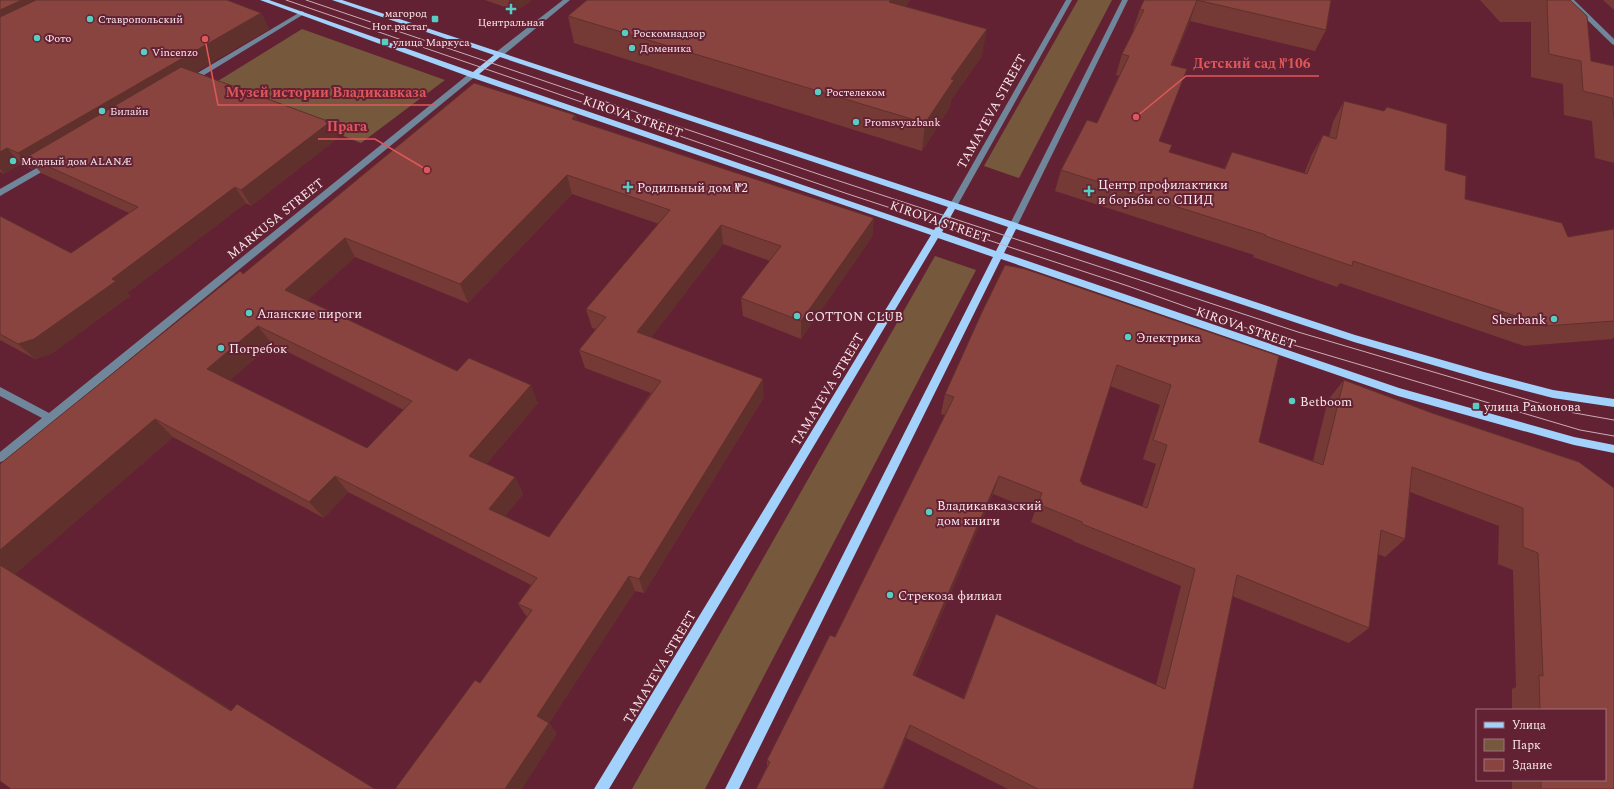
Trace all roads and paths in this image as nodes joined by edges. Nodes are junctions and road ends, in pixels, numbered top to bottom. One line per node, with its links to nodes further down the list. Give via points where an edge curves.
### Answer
1 (263, 0): 7 (main road, KIROVA STREET)
2 (335, 0): 9 (main road, KIROVA STREET)
3 (567, 0): 9 (street, MARKUSA STREET)
4 (1069, 0): 14 (street, TAMAYEVA STREET)
5 (1125, 0): 15 (street)
6 (1570, 0): 8 (street)
7 (302, 13): 10 (main road, KIROVA STREET); 11 (street)
8 (1614, 43)
9 (498, 55): 10 (main road, MARKUSA STREET); 14 (main road, KIROVA STREET)
10 (473, 74): 16 (main road, KIROVA STREET); 20 (street, MARKUSA STREET)
11 (182, 84)
12 (54, 161): 13 (street)
13 (0, 193)
14 (953, 206): 15 (main road, KIROVA STREET); 16 (main road, TAMAYEVA STREET)
15 (1013, 226): 17 (main road); 19 (main road, KIROVA STREET, via 1392,349 1553,394)
16 (937, 234): 17 (main road, KIROVA STREET); 23 (main road, TAMAYEVA STREET)
17 (999, 255): 21 (main road, KIROVA STREET, via 1398,392 1574,441); 24 (main road)
18 (0, 391): 20 (street)
19 (1614, 403)
20 (50, 418): 22 (street, MARKUSA STREET)
21 (1614, 449)
22 (0, 458)
23 (601, 789)
24 (732, 789)

